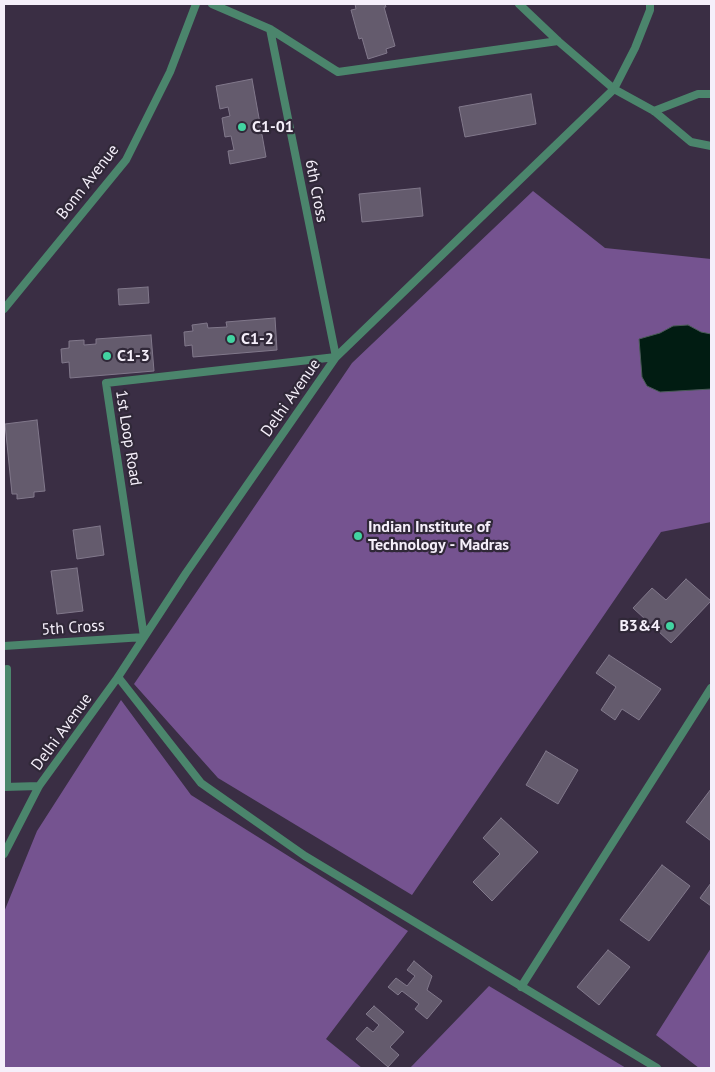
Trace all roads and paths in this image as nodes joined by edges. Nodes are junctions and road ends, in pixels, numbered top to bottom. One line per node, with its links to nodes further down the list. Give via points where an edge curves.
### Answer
1 (196, 4): 11 (lane, Bonn Avenue, via 170,72 126,160)
2 (212, 4): 5 (lane)
3 (519, 4): 6 (lane)
4 (650, 4): 7 (lane, Delhi Avenue, via 635,48)
5 (270, 29): 6 (lane, via 338,72); 12 (lane, 6th Cross)
6 (558, 41): 7 (lane)
7 (614, 89): 9 (lane); 12 (lane, Delhi Avenue)
8 (711, 94): 9 (lane, via 698,94)
9 (654, 111): 10 (lane, via 691,142)
10 (711, 146)
11 (4, 308)
12 (336, 357): 13 (lane, Delhi Avenue); 13 (lane, 1st Loop Road, via 106,383)
13 (144, 637): 14 (lane, 5th Cross); 16 (lane, Delhi Avenue)
14 (4, 646)
15 (7, 669): 19 (lane)
16 (118, 677): 18 (lane, Delhi Avenue); 21 (lane, via 201,783 305,856)
17 (711, 688): 21 (lane)
18 (39, 786): 19 (lane); 20 (lane, Delhi Avenue)
19 (5, 787)
20 (4, 854)
21 (521, 987): 22 (lane)
22 (658, 1068)

